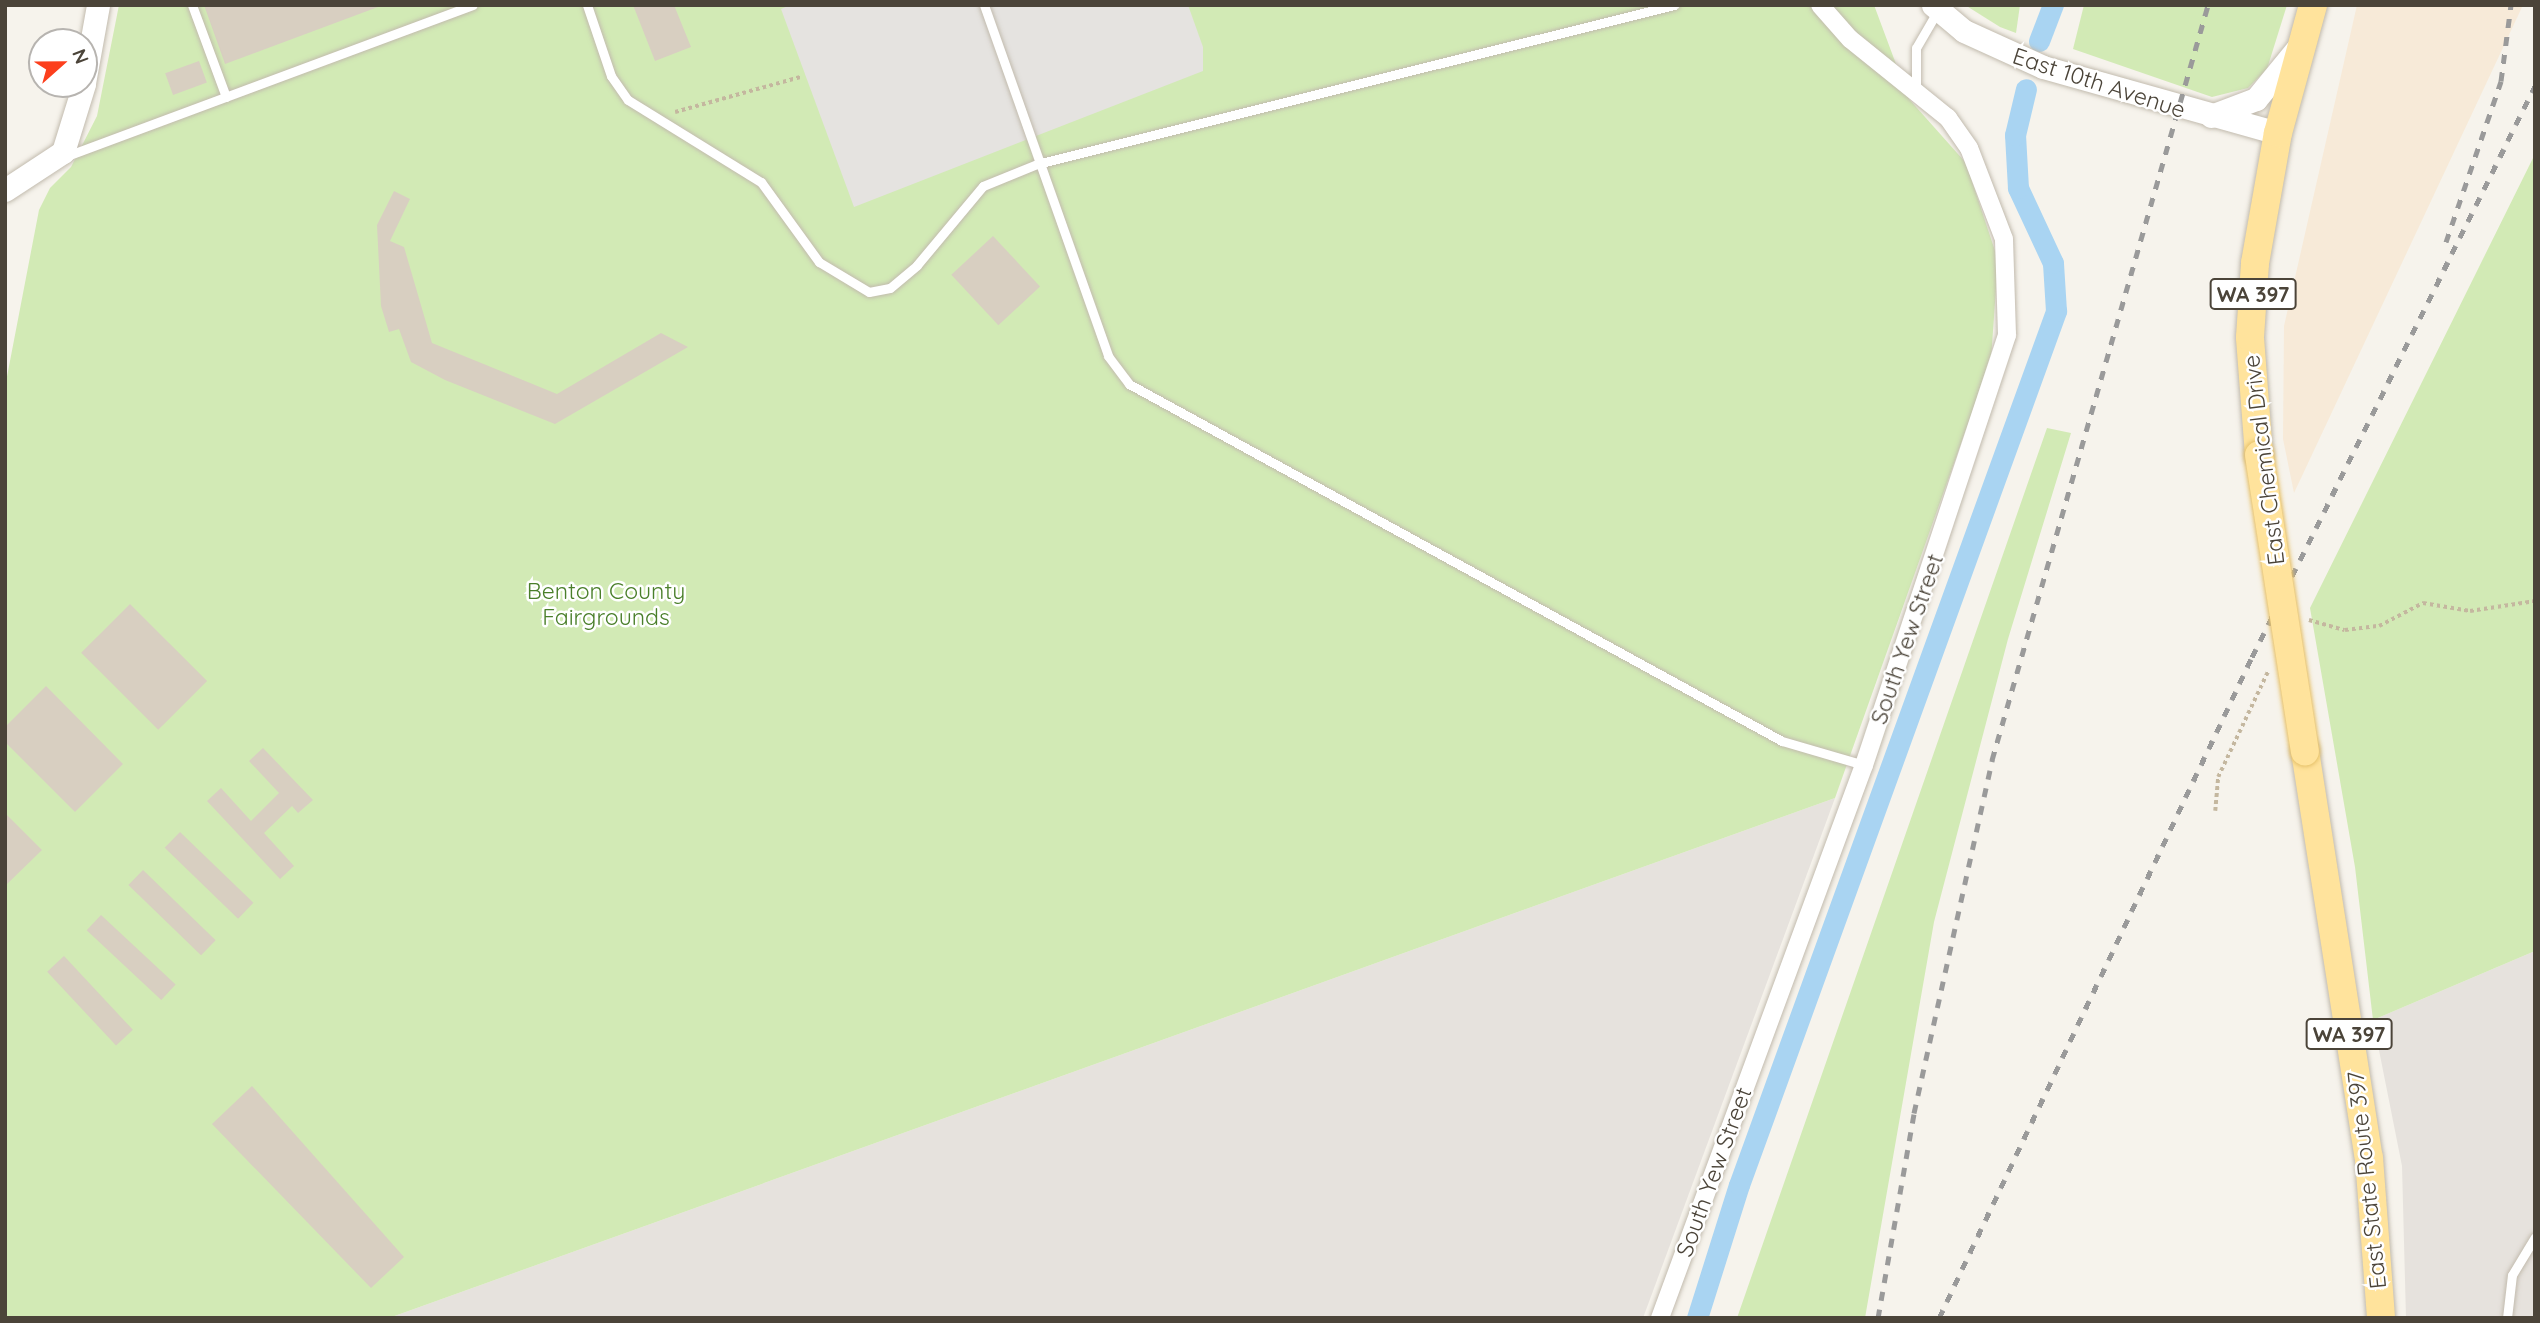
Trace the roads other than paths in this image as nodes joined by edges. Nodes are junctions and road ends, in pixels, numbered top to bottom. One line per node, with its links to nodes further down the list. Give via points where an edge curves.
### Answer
1 (98, 5): 10 (street)
2 (191, 5): 13 (lane)
3 (473, 5): 13 (lane)
4 (587, 5): 18 (lane, via 611,76 628,100 761,182 819,262 869,292 890,288 917,265 983,186)
5 (984, 5): 18 (lane)
6 (1674, 5): 18 (lane)
7 (1820, 5): 12 (street, South Yew Street, via 1850,39)
8 (2313, 5): 11 (main road, East Chemical Drive / WA 397)
9 (1936, 7): 12 (lane, via 1916,48); 15 (street, East 10th Avenue, via 2002,51)
10 (94, 28)
11 (2304, 35): 15 (street, via 2283,73 2256,99); 16 (main road, East Chemical Drive / WA 397)
12 (1916, 90): 21 (street, South Yew Street, via 1948,118 1990,193 2004,239 2007,335)
13 (226, 97): 17 (lane)
14 (81, 98): 17 (street, via 73,134)
15 (2208, 116): 16 (street, East 10th Avenue)
16 (2278, 133): 20 (main road, East Chemical Drive / WA 397, bridge, via 2255,263 2250,337 2259,456)
17 (56, 160): 19 (street)
18 (1037, 164): 21 (lane, via 1108,356 1129,384 1782,741)
19 (5, 190)
20 (2305, 751): 24 (main road, East State Route 397 / WA 397, via 2369,1158)
21 (1864, 765): 23 (street, South Yew Street)
22 (2535, 1237): 25 (lane, via 2512,1275)
23 (1660, 1318)
24 (2381, 1318)
25 (2507, 1318)

